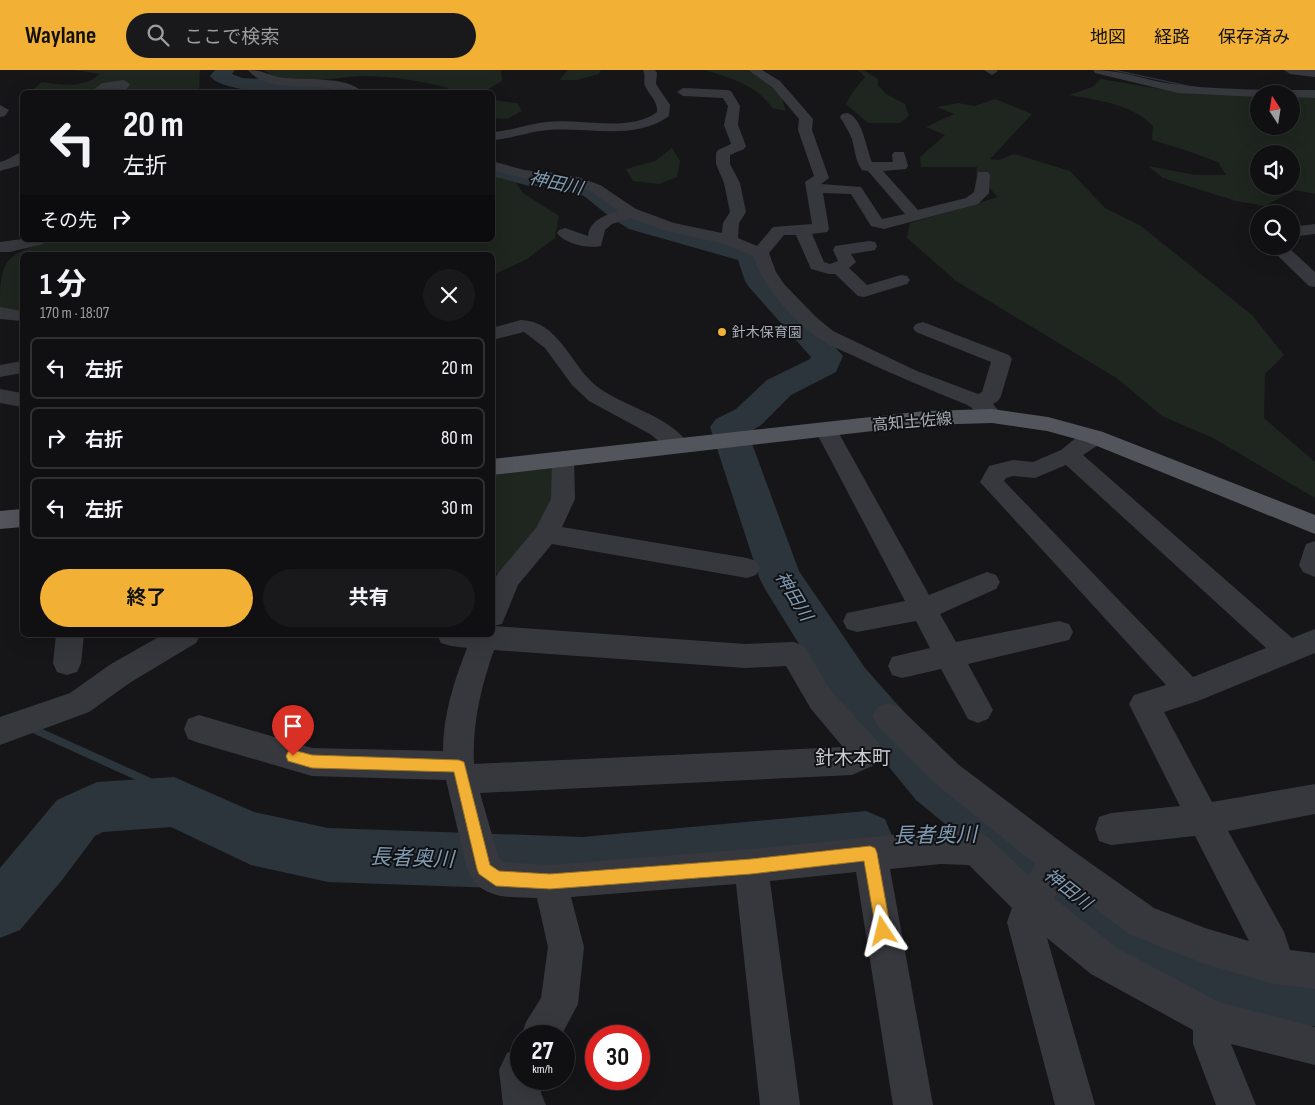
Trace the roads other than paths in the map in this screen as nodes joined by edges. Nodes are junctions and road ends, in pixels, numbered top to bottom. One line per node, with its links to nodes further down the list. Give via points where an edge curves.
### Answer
1 (254, 70): 9 (street, via 265,77 329,83)
2 (649, 70): 13 (street, via 650,84 664,105 664,113 652,122 632,125 565,124)
3 (754, 70): 20 (street, via 776,84 806,119 805,130 822,178 813,182)
4 (1099, 70): 11 (street, via 1178,89 1244,94)
5 (1290, 70): 6 (street)
6 (1315, 73)
7 (100, 90): 8 (street, via 124,84)
8 (120, 90)
9 (352, 90)
10 (683, 92): 27 (street, via 727,94 734,106 731,125 739,146 723,154 723,164 732,183 738,212 731,223)
11 (1315, 94)
12 (847, 117): 17 (street, via 858,137 863,160 867,167)
13 (495, 136)
14 (899, 155): 17 (street, via 901,166)
15 (20, 158): 18 (street)
16 (495, 166): 21 (street, via 523,174 574,180 595,188)
17 (872, 167): 22 (street)
18 (0, 168)
19 (983, 175): 22 (street, via 981,193 972,201)
20 (814, 188): 22 (street, via 856,190 877,223); 24 (street, via 821,230)
21 (630, 212): 26 (street, via 597,228 595,242 576,239); 27 (street, via 669,227)
22 (915, 216)
23 (1315, 229): 25 (street)
24 (802, 230): 31 (street, via 779,230); 33 (street, via 817,265)
25 (1300, 231)
26 (565, 233)
27 (729, 240): 31 (street)
28 (29, 242): 30 (street)
29 (869, 246): 33 (street, via 841,250 847,262)
30 (0, 247)
31 (760, 253): 44 (street, via 767,273 778,288 826,335)
32 (1287, 255): 35 (street)
33 (839, 268): 34 (street, via 864,292)
34 (901, 280)
35 (1315, 282)
36 (0, 313): 37 (street)
37 (20, 316)
38 (923, 328): 44 (street, via 1002,359)
39 (495, 333): 47 (street, via 520,326 529,327 563,357 579,380 596,396 659,430)
40 (20, 367): 41 (street)
41 (0, 371)
42 (0, 396): 43 (street)
43 (20, 400)
44 (985, 409): 45 (main road, 高知土佐線); 46 (main road, 高知土佐線)
45 (826, 430): 47 (main road, 高知土佐線); 60 (street)
46 (1095, 438): 48 (street, via 1084,442); 53 (main road, 高知土佐線)
47 (678, 446): 49 (main road, 高知土佐線)
48 (1069, 455): 67 (street); 71 (street, via 1035,470 1013,468 996,472 992,482)
49 (563, 459): 50 (main road, 高知土佐線); 54 (street, via 563,498)
50 (495, 467)
51 (20, 518): 52 (main road)
52 (0, 520)
53 (1315, 525)
54 (546, 534): 56 (street); 59 (street, via 507,580)
55 (1315, 551): 57 (street, via 1312,565)
56 (746, 568)
57 (1315, 568)
58 (987, 582): 60 (street)
59 (495, 609)
60 (924, 610): 61 (street); 68 (street)
61 (857, 621)
62 (495, 630): 76 (street, via 745,656 794,654 821,700 868,753 852,760 476,778)
63 (1059, 632): 68 (street)
64 (70, 637): 69 (street)
65 (183, 637): 74 (street, via 121,673 79,703)
66 (484, 637): 76 (street, via 461,712 458,740)
67 (1301, 646): 71 (street)
68 (949, 656): 70 (street); 72 (street)
69 (67, 663)
70 (902, 666)
71 (1188, 692): 78 (street, via 1144,704)
72 (978, 710)
73 (888, 716): 82 (street, via 948,775)
74 (14, 726)
75 (199, 728): 76 (street, via 312,762)
76 (461, 775): 83 (street, via 482,861 496,879)
77 (1315, 799): 78 (street)
78 (1204, 819): 79 (street); 84 (street, via 1271,946)
79 (1111, 829)
80 (870, 853): 81 (street); 82 (street, via 976,849); 92 (street)
81 (751, 866): 83 (street); 91 (street)
82 (1045, 881): 84 (street, via 1205,946); 86 (street, via 1104,961); 93 (street, via 1025,922)
83 (550, 882): 87 (street, via 566,947 559,1004)
84 (1274, 966): 85 (street)
85 (1315, 971)
86 (1213, 1020): 88 (street); 94 (street, via 1212,1044)
87 (547, 1025)
88 (1315, 1046)
89 (521, 1090): 90 (street, via 522,1101)
90 (526, 1105)
91 (780, 1105)
92 (913, 1105)
93 (1075, 1105)
94 (1236, 1105)

